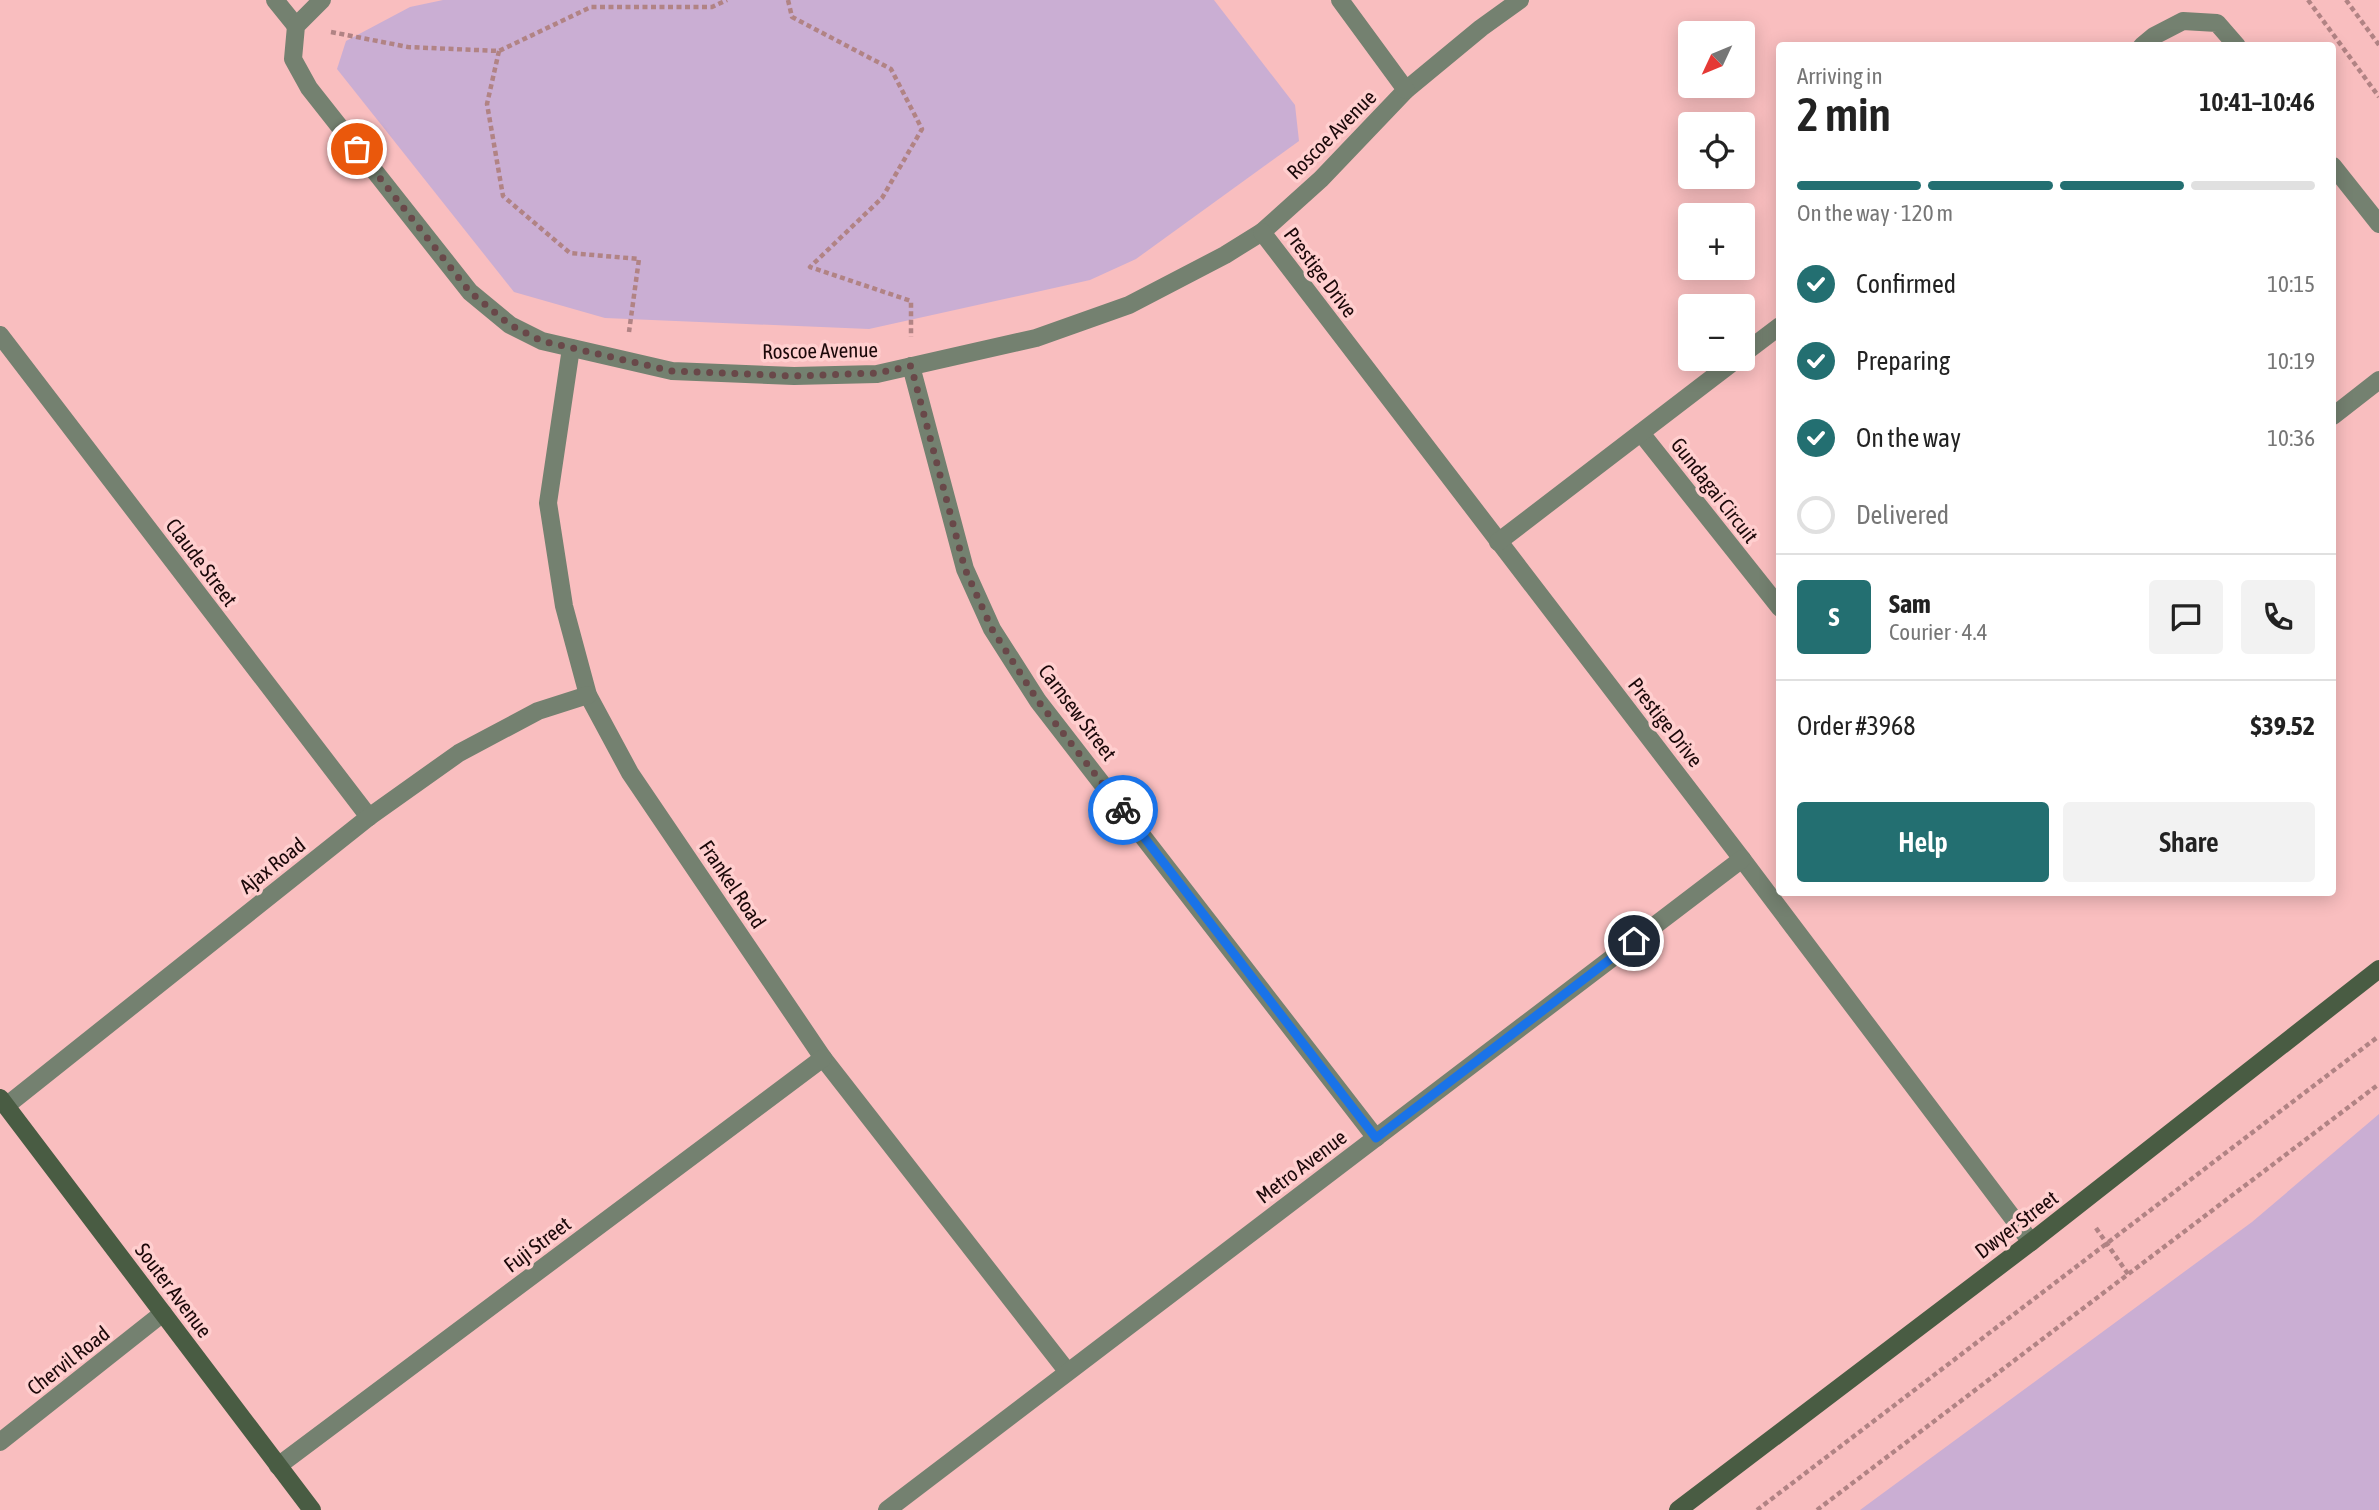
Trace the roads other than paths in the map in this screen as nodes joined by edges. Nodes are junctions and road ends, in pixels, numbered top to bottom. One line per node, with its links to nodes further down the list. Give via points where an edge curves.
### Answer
1 (275, 0): 5 (street)
2 (322, 0): 5 (street)
3 (1340, 0): 8 (street)
4 (1520, 0): 8 (street, Roscoe Avenue)
5 (296, 26): 15 (street, Roscoe Avenue, via 293,59 309,89 470,292 510,325 542,341)
6 (2147, 42): 7 (street, via 2183,21 2217,23)
7 (2234, 42)
8 (1406, 90): 11 (street, Roscoe Avenue, via 1321,180)
9 (2336, 170): 10 (street)
10 (2379, 224)
11 (1262, 232): 16 (street, Roscoe Avenue, via 1129,304 1036,338); 21 (street, Prestige Drive)
12 (1776, 329): 14 (street)
13 (0, 335): 24 (street, Claude Street)
14 (1755, 345)
15 (571, 348): 16 (street, Roscoe Avenue, via 672,371 794,376 877,373); 23 (street, Frankel Road, via 548,503 564,607)
16 (911, 366): 29 (street, Carnsew Street, via 965,569 992,629 1038,701)
17 (1721, 371): 20 (street, Gundagai Circuit)
18 (2379, 380): 19 (street)
19 (2336, 414)
20 (1641, 433): 21 (street, Gundagai Circuit); 22 (street, Gundagai Circuit)
21 (1498, 542): 25 (street, Prestige Drive)
22 (1776, 603)
23 (588, 695): 24 (street, Ajax Road, via 538,711 459,753); 27 (street, Frankel Road, via 630,773)
24 (369, 817): 28 (street, Ajax Road)
25 (1742, 859): 29 (street, Metro Avenue); 30 (street, Prestige Drive)
26 (2379, 969): 30 (street, Dwyer Street)
27 (823, 1058): 32 (street, Frankel Road); 34 (street, Fuji Street)
28 (3, 1102): 31 (street, Souter Avenue)
29 (1376, 1138): 32 (street, Metro Avenue)
30 (2031, 1242): 37 (street, Dwyer Street)
31 (163, 1313): 33 (street, Chervil Road); 34 (street, Souter Avenue)
32 (1067, 1371): 36 (street, Metro Avenue)
33 (0, 1442)
34 (278, 1466): 35 (street, Souter Avenue)
35 (312, 1510)
36 (887, 1510)
37 (1678, 1510)

